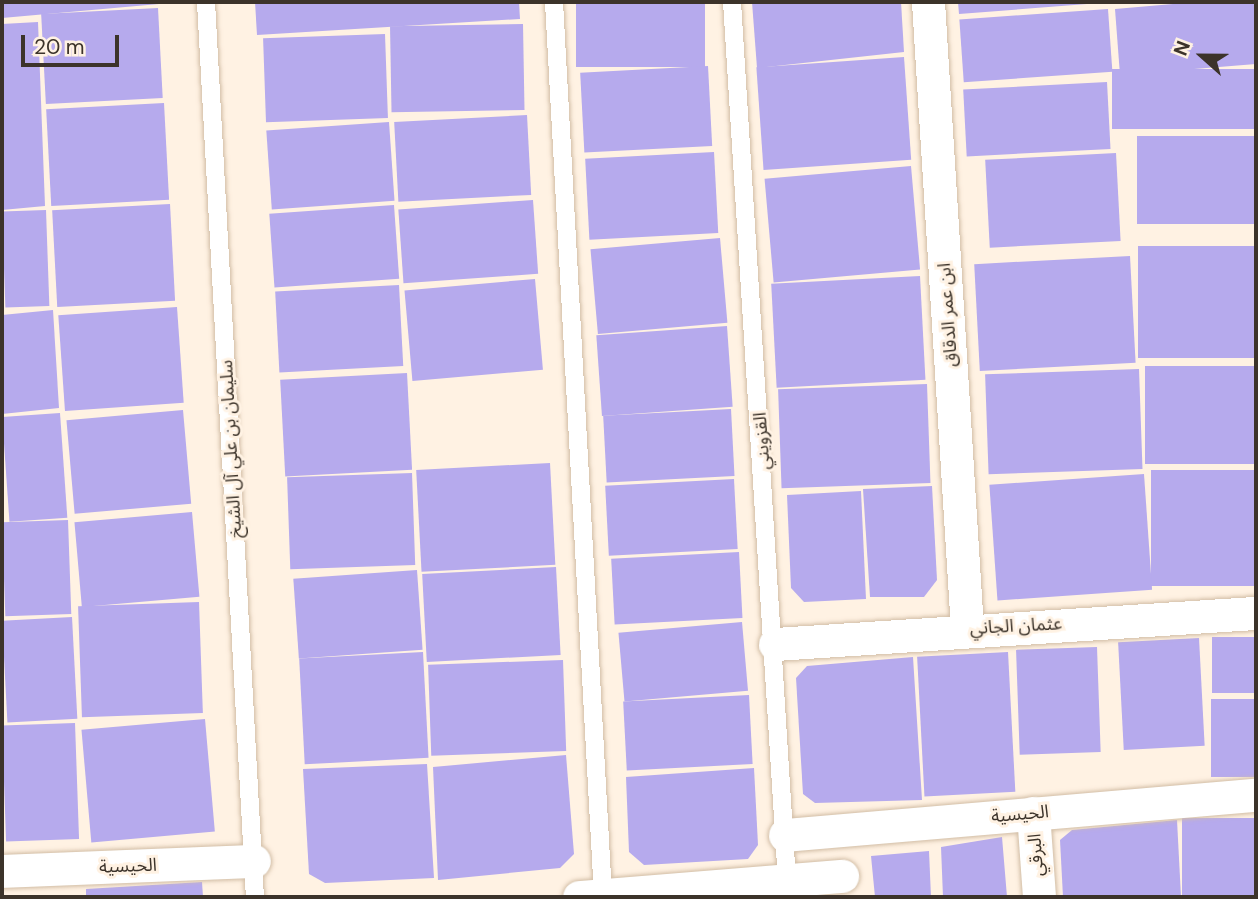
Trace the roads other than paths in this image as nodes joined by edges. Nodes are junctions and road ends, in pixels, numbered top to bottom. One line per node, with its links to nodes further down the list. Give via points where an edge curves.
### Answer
1 (206, 2): 12 (lane, سليمان بن علي آل الشيخ)
2 (554, 2): 16 (lane)
3 (732, 2): 7 (lane, القزويني)
4 (928, 2): 6 (street, ابن عمر الدقاق)
5 (1256, 613): 6 (street, عثمان الجاني)
6 (967, 629): 7 (street, عثمان الجاني)
7 (775, 644): 11 (lane, القزويني)
8 (1256, 795): 9 (street, الحيسية)
9 (1033, 813): 10 (street, الحيسية); 18 (street, البرقي)
10 (839, 832): 11 (street, الحيسية); 15 (street)
11 (785, 835): 14 (lane, القزويني)
12 (254, 861): 13 (street, الحيسية); 17 (lane, سليمان بن علي آل الشيخ)
13 (2, 872)
14 (787, 881): 15 (street); 16 (street)
15 (843, 887)
16 (591, 896)
17 (255, 897)
18 (1039, 897)

